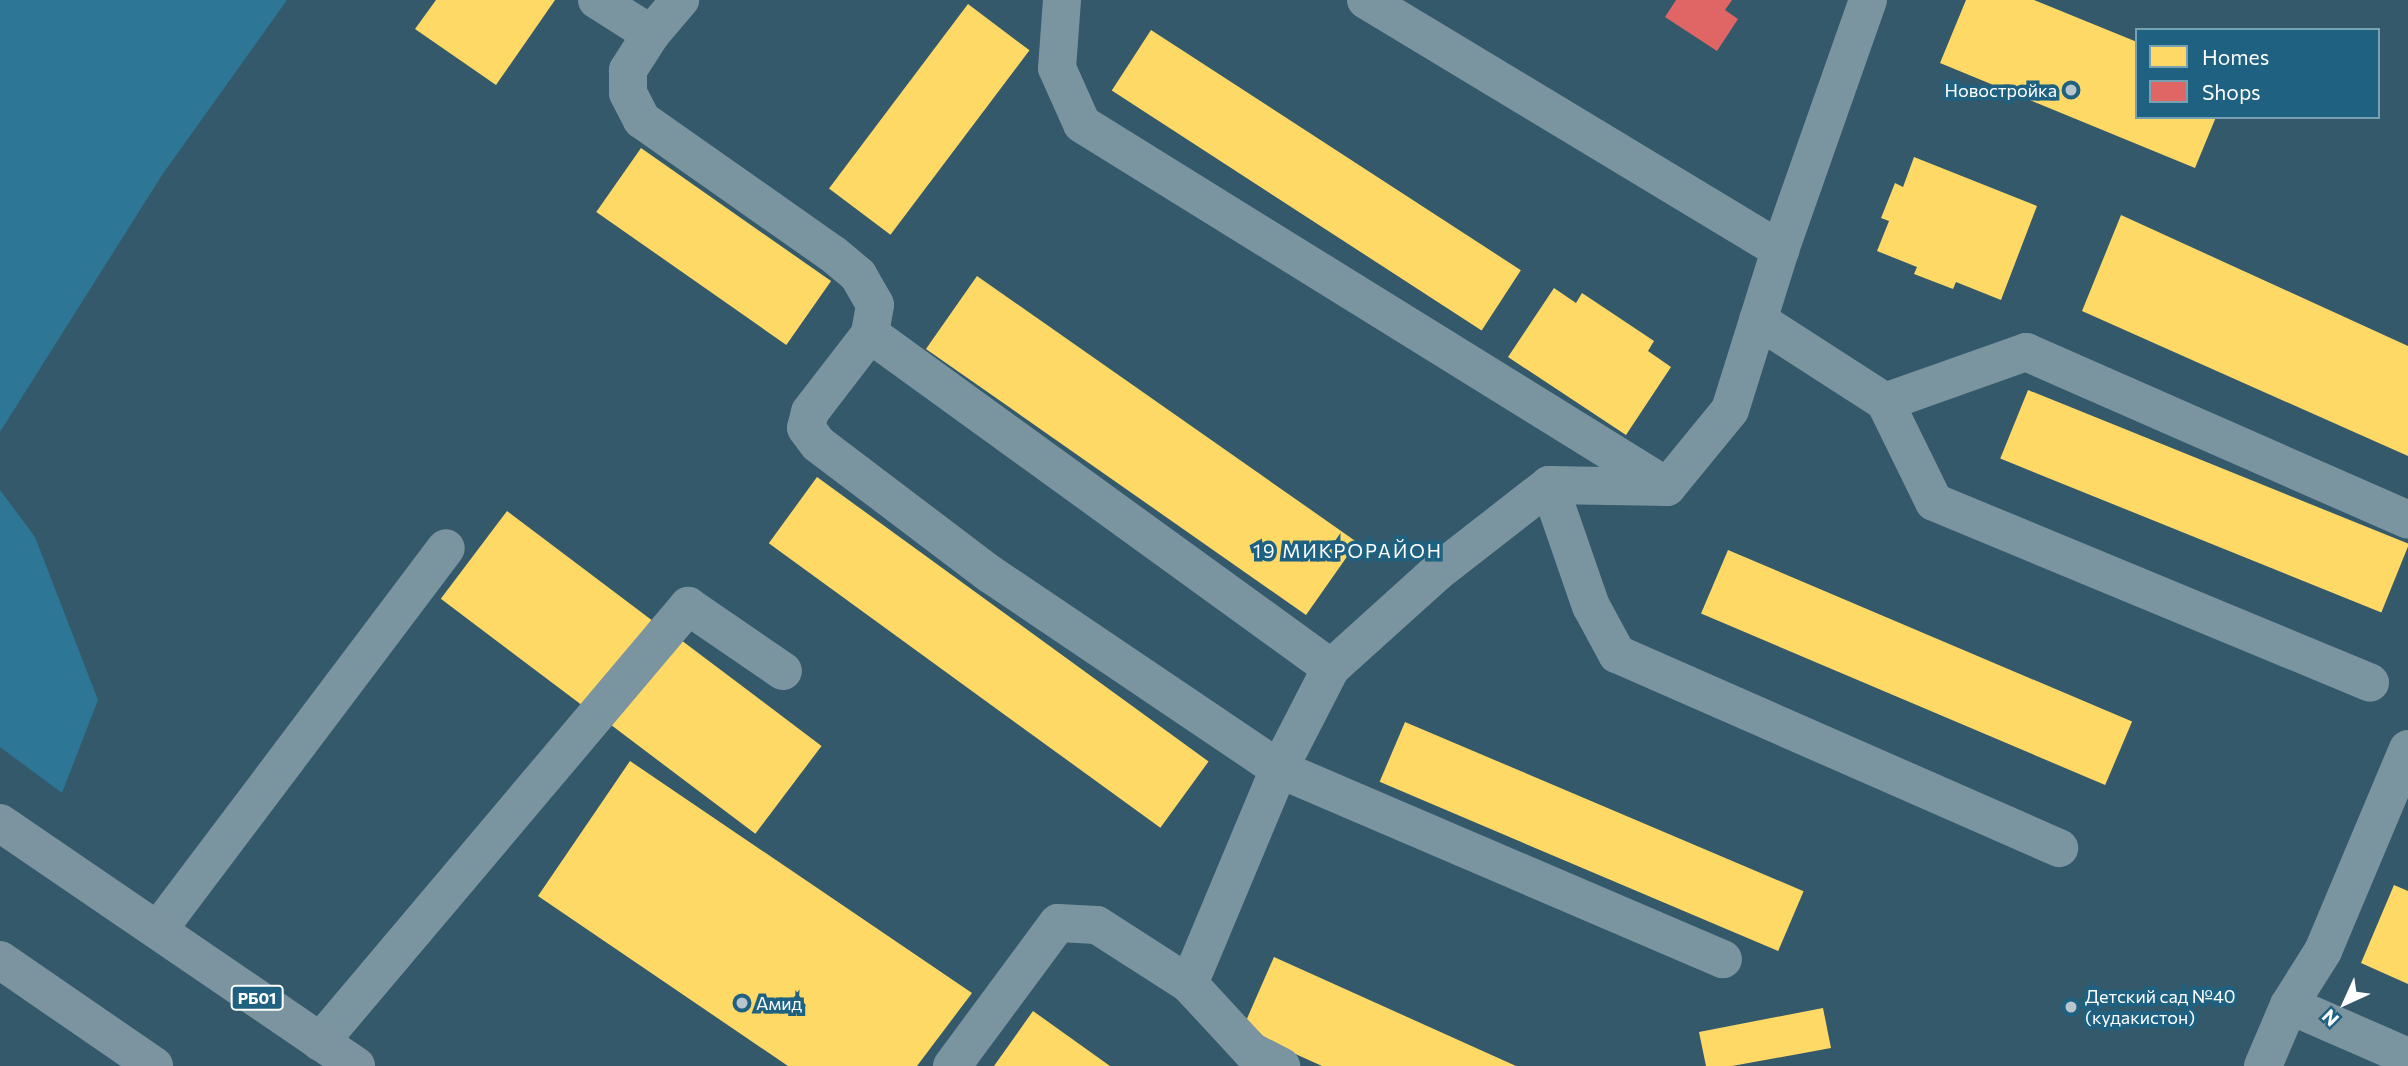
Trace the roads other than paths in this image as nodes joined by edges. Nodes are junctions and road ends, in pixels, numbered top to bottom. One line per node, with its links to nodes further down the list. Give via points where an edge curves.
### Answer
1 (597, 0): 6 (street)
2 (680, 0): 6 (street)
3 (1062, 0): 12 (street, via 1057,68 1082,124)
4 (1366, 0): 7 (street)
5 (1868, 0): 7 (street)
6 (651, 34): 9 (street, via 628,70 628,93 642,120 858,275 875,305)
7 (1780, 250): 8 (street)
8 (1758, 320): 10 (street); 12 (street, via 1730,410)
9 (870, 334): 15 (street); 19 (street, via 810,412 806,428 818,444 990,574)
10 (1885, 402): 13 (street, via 2026,352); 17 (street, via 1934,502)
11 (1549, 485): 12 (street); 15 (street, via 1436,573); 21 (street, via 1591,606 1617,654)
12 (1667, 487)
13 (2408, 520)
14 (446, 548): 22 (street)
15 (1331, 668): 19 (street)
16 (783, 671): 27 (street, via 688,606)
17 (2370, 683)
18 (2408, 749): 26 (street, via 2323,951)
19 (1279, 769): 23 (street); 25 (street)
20 (0, 823): 22 (highway, РБ01)
21 (2059, 848)
22 (158, 930): 27 (highway, РБ01)
23 (1723, 959)
24 (0, 960): 29 (highway)
25 (1189, 984): 31 (street, via 1097,925 1058,923); 32 (street, via 1251,1051)
26 (2289, 1005): 28 (street); 33 (street)
27 (320, 1042): 30 (highway, РБ01)
28 (2408, 1057)
29 (154, 1066)
30 (356, 1066)
31 (952, 1066)
32 (1281, 1066)
33 (2263, 1066)

